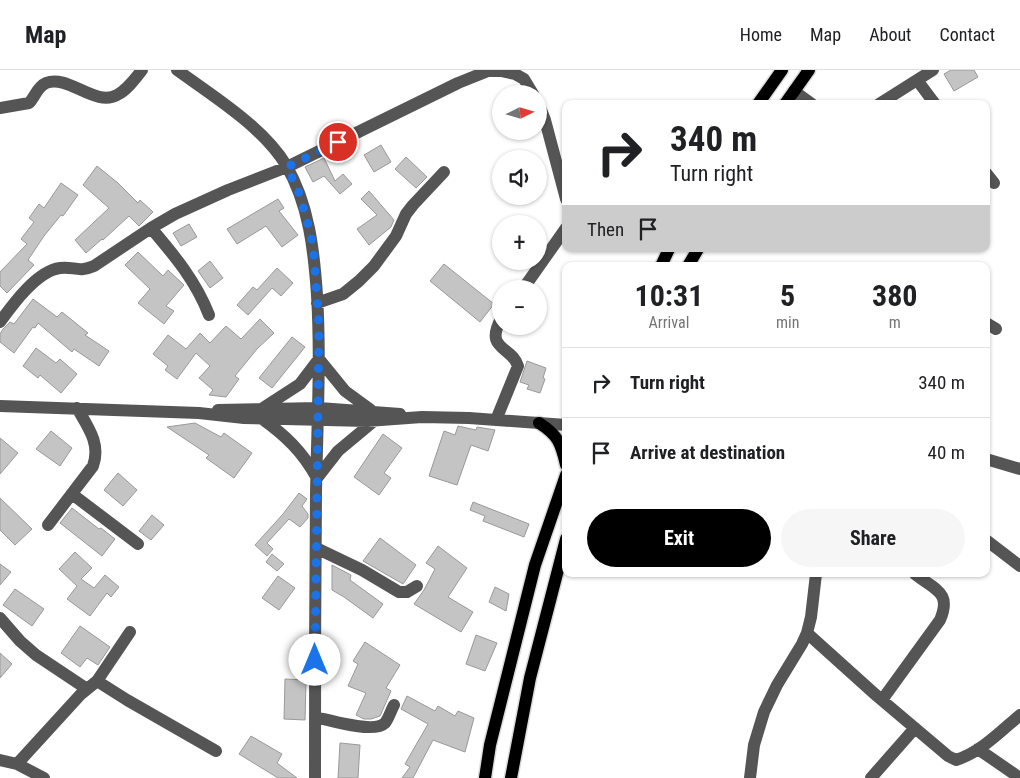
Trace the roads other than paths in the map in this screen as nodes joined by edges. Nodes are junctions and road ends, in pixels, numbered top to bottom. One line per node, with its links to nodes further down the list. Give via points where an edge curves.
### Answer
1 (142, 70): 14 (street, via 117,96 86,93 63,82 52,82 44,84 29,103)
2 (177, 70): 16 (street, via 237,114 276,150)
3 (782, 70): 9 (main road)
4 (809, 70): 8 (main road)
5 (932, 70): 6 (street)
6 (917, 80): 12 (street); 13 (street)
7 (527, 85): 16 (street, via 515,74 488,71)
8 (794, 91): 10 (main road); 11 (street)
9 (761, 100)
10 (788, 100)
11 (806, 100)
12 (885, 100)
13 (932, 100)
14 (0, 108)
15 (548, 134): 18 (street)
16 (287, 167): 19 (street, via 228,190); 22 (street, via 299,193 311,235)
17 (444, 172): 22 (street, via 406,214 374,266 343,294)
18 (562, 185)
19 (151, 228): 23 (street, via 183,267); 24 (street, via 86,270 63,267 46,272 26,290)
20 (562, 234): 21 (street)
21 (529, 280)
22 (317, 303): 26 (street)
23 (210, 315)
24 (0, 322)
25 (497, 335): 32 (street, via 501,348 518,366)
26 (319, 359): 29 (street, via 300,384); 30 (street); 31 (street, via 345,391)
27 (0, 406): 28 (street)
28 (76, 408): 29 (street); 40 (street, via 94,440 96,458)
29 (262, 413): 30 (street); 38 (street, via 294,444)
30 (318, 414): 31 (street); 38 (street)
31 (374, 416): 32 (street); 38 (street)
32 (496, 420): 33 (street)
33 (539, 423): 34 (street); 35 (main road, via 558,439)
34 (562, 424)
35 (562, 452)
36 (990, 460): 37 (street)
37 (1020, 469)
38 (316, 478): 44 (street)
39 (562, 487): 65 (main road, via 535,566 490,745)
40 (72, 494): 41 (street); 43 (street)
41 (48, 525)
42 (990, 543): 46 (street)
43 (138, 544)
44 (316, 548): 49 (street, via 399,592 407,592); 57 (street)
45 (562, 555): 66 (main road, via 530,678)
46 (1020, 566)
47 (816, 577): 52 (street)
48 (919, 577): 54 (street, via 942,595 944,609 940,620)
49 (417, 586)
50 (0, 618): 53 (street, via 36,655)
51 (130, 632): 53 (street)
52 (807, 633): 54 (street); 67 (street, via 764,712 754,745)
53 (92, 685): 60 (street, via 126,700); 62 (street)
54 (882, 700): 58 (street)
55 (394, 705): 57 (street, via 385,723 378,727 362,727)
56 (1020, 715): 59 (street)
57 (315, 717): 64 (street)
58 (915, 728): 59 (street, via 956,760); 68 (street)
59 (978, 749): 69 (street)
60 (216, 751)
61 (0, 760): 62 (street)
62 (17, 764): 63 (street)
63 (44, 778)
64 (314, 778)
65 (485, 778)
66 (511, 778)
67 (750, 778)
68 (870, 778)
69 (1020, 778)

